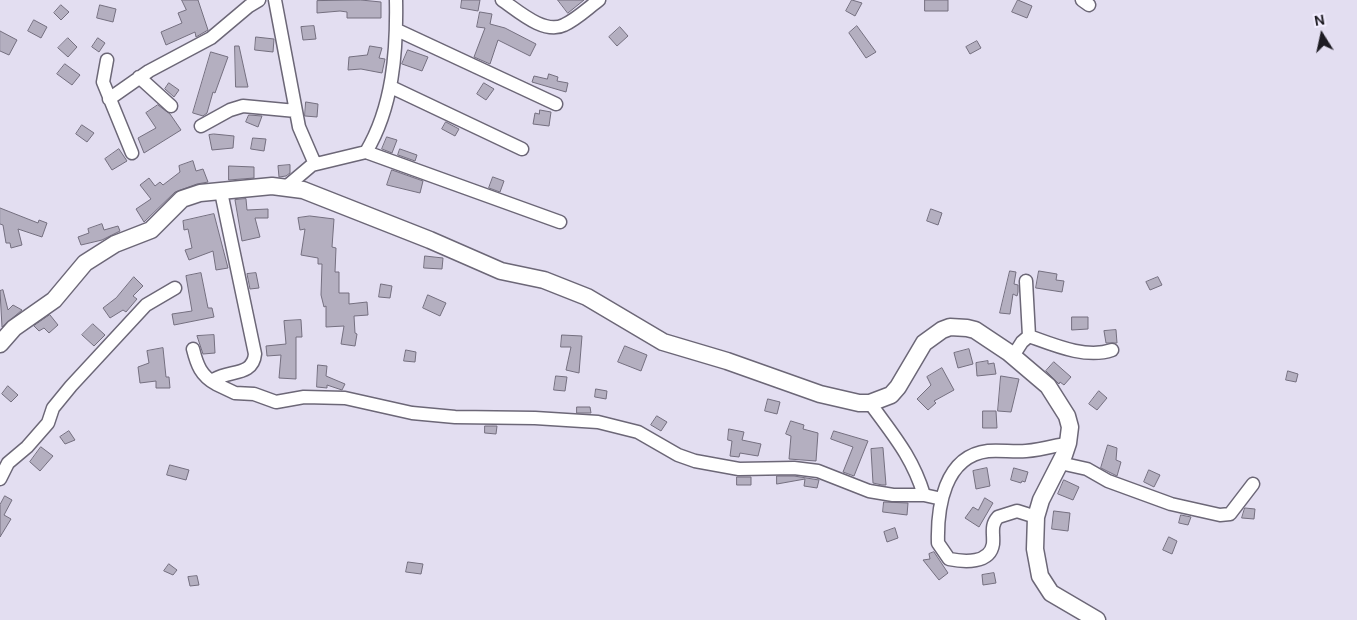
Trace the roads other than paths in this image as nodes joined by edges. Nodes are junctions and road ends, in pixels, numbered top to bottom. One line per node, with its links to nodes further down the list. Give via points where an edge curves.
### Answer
1 (259, 0): 8 (street, via 212,38)
2 (274, 0): 13 (street)
3 (396, 0): 6 (street)
4 (502, 0): 5 (street, via 537,23 549,27 563,26)
5 (599, 0)
6 (397, 30): 9 (street); 11 (street)
7 (107, 60): 10 (street, via 103,82)
8 (140, 77): 10 (street); 12 (street)
9 (391, 87): 15 (street); 16 (street, via 380,125)
10 (109, 98): 17 (street)
11 (556, 104)
12 (171, 106)
13 (296, 111): 14 (street, via 243,106); 18 (street)
14 (201, 126)
15 (522, 149)
16 (366, 152): 18 (street); 21 (street)
17 (132, 153)
18 (315, 164): 19 (street)
19 (286, 187): 20 (street); 30 (street, via 303,190 501,271 544,280 587,297 670,344 820,394)
20 (221, 192): 25 (street, via 182,199 150,230 115,244 85,263 54,300 14,328); 29 (street, via 255,354 250,368 217,378)
21 (560, 222)
22 (1026, 281): 24 (street)
23 (175, 288): 33 (street, via 146,306 72,386 53,408 48,423 8,463)
24 (1029, 336): 27 (street, via 1087,353 1099,355); 28 (street)
25 (0, 344)
26 (193, 349): 29 (street, via 205,378)
27 (1112, 350)
28 (1013, 356): 30 (street, via 975,330 950,327 924,343 891,395); 31 (street, via 1048,386 1062,405 1070,427)
29 (216, 384): 35 (street, via 235,393 254,394 276,402 304,397 345,398 412,413 598,422 638,432 695,461 755,470 794,468 818,471 869,491 893,496)
30 (870, 403): 35 (street, via 906,451)
31 (1068, 443): 32 (street); 36 (street, via 1028,451 986,452 970,456 952,474)
32 (1060, 463): 34 (street, via 1087,469 1108,481 1171,504 1220,515 1230,514); 37 (street, via 1046,487)
33 (0, 479)
34 (1253, 484)
35 (924, 495): 36 (street)
36 (942, 499): 37 (street, via 938,543 949,559 981,559 989,554 994,522 1004,513 1017,511)
37 (1036, 518): 38 (street, via 1035,549 1040,576 1051,593)
38 (1097, 620)

